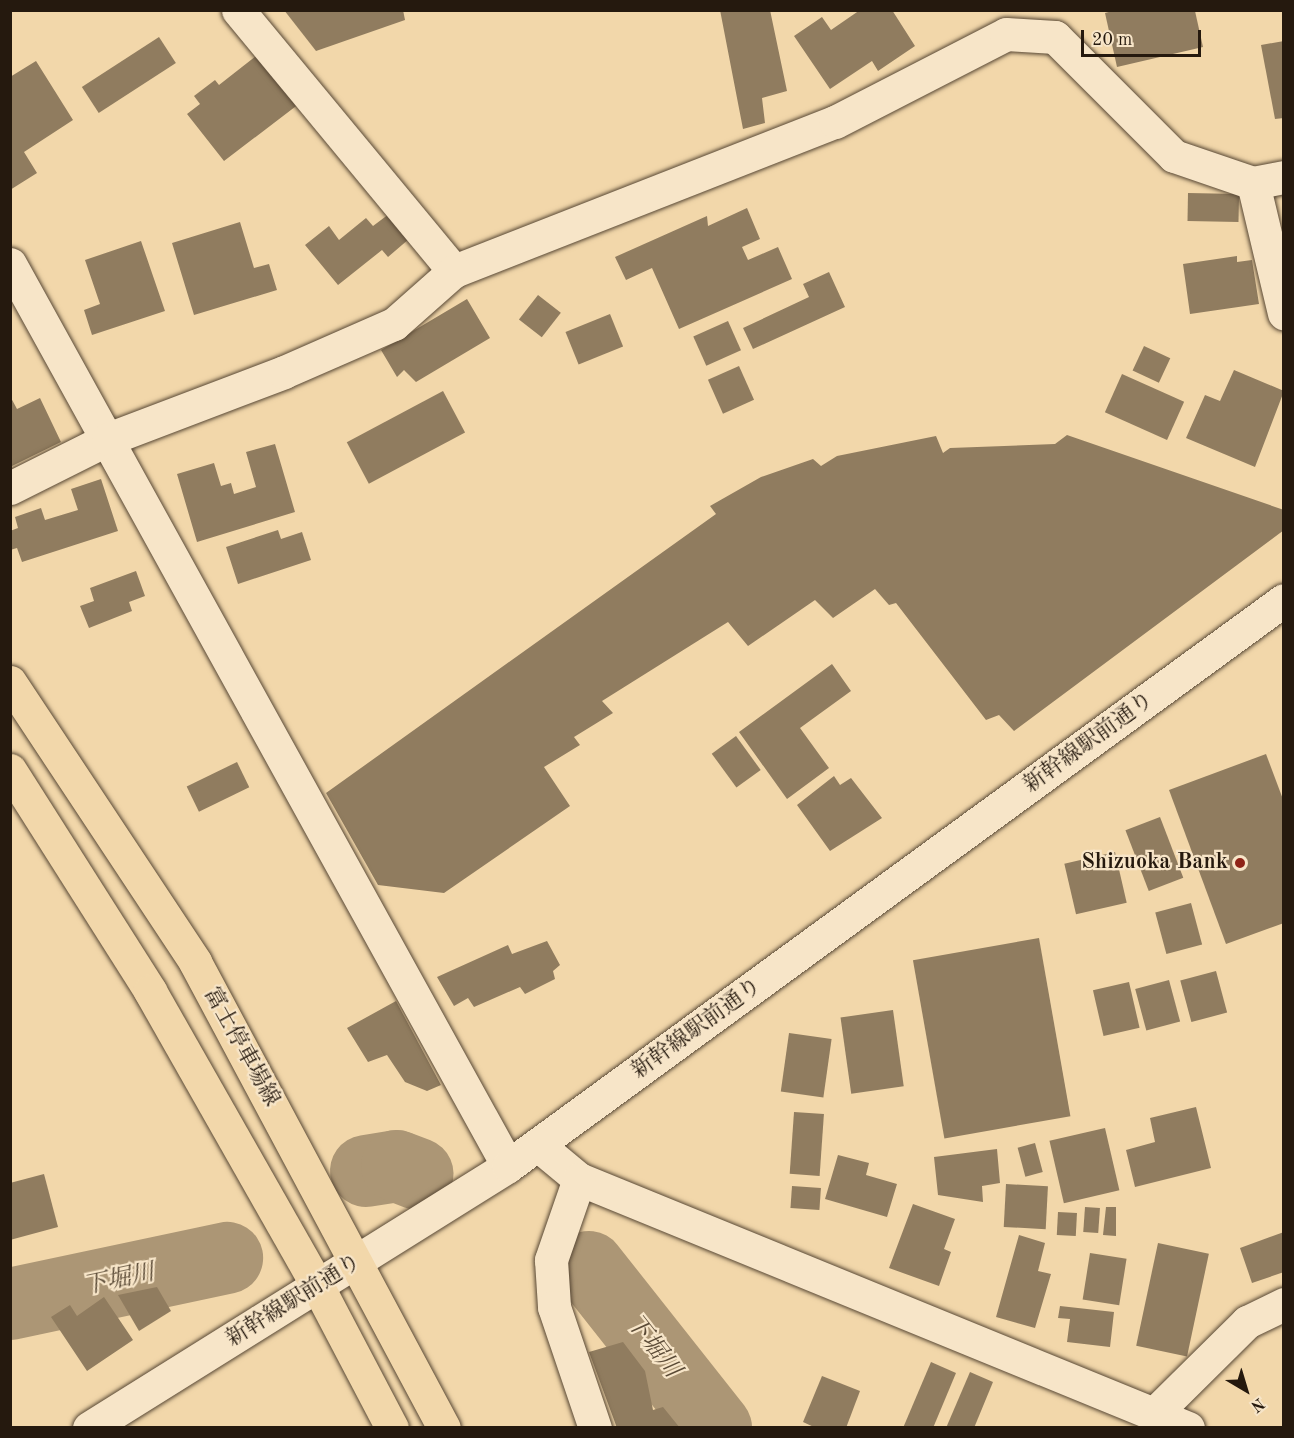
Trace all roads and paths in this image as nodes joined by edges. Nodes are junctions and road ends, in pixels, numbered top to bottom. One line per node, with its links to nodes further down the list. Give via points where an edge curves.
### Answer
1 (238, 10): 4 (street)
2 (1268, 180): 4 (street, via 1174,156 1055,37 1006,34 835,122); 5 (street)
3 (10, 264): 6 (street)
4 (454, 271): 6 (street, via 394,324 284,372)
5 (1284, 313)
6 (108, 439): 7 (street); 12 (street)
7 (10, 488)
8 (1284, 600): 11 (street, 新幹線駅前通り)
9 (10, 682): 14 (main road, 富士停車場線, via 195,962)
10 (10, 770): 15 (main road, via 150,991)
11 (538, 1145): 12 (street, 新幹線駅前通り); 13 (street)
12 (508, 1166): 14 (street, 新幹線駅前通り)
13 (579, 1179): 17 (street); 21 (street, via 551,1260 554,1307)
14 (358, 1262): 15 (street, 新幹線駅前通り); 20 (main road, 富士停車場線)
15 (318, 1287): 18 (street, 新幹線駅前通り); 19 (main road)
16 (1284, 1304): 17 (street, via 1247,1322)
17 (1154, 1414): 22 (street)
18 (89, 1428)
19 (392, 1428)
20 (444, 1428)
21 (594, 1428)
22 (1188, 1428)

